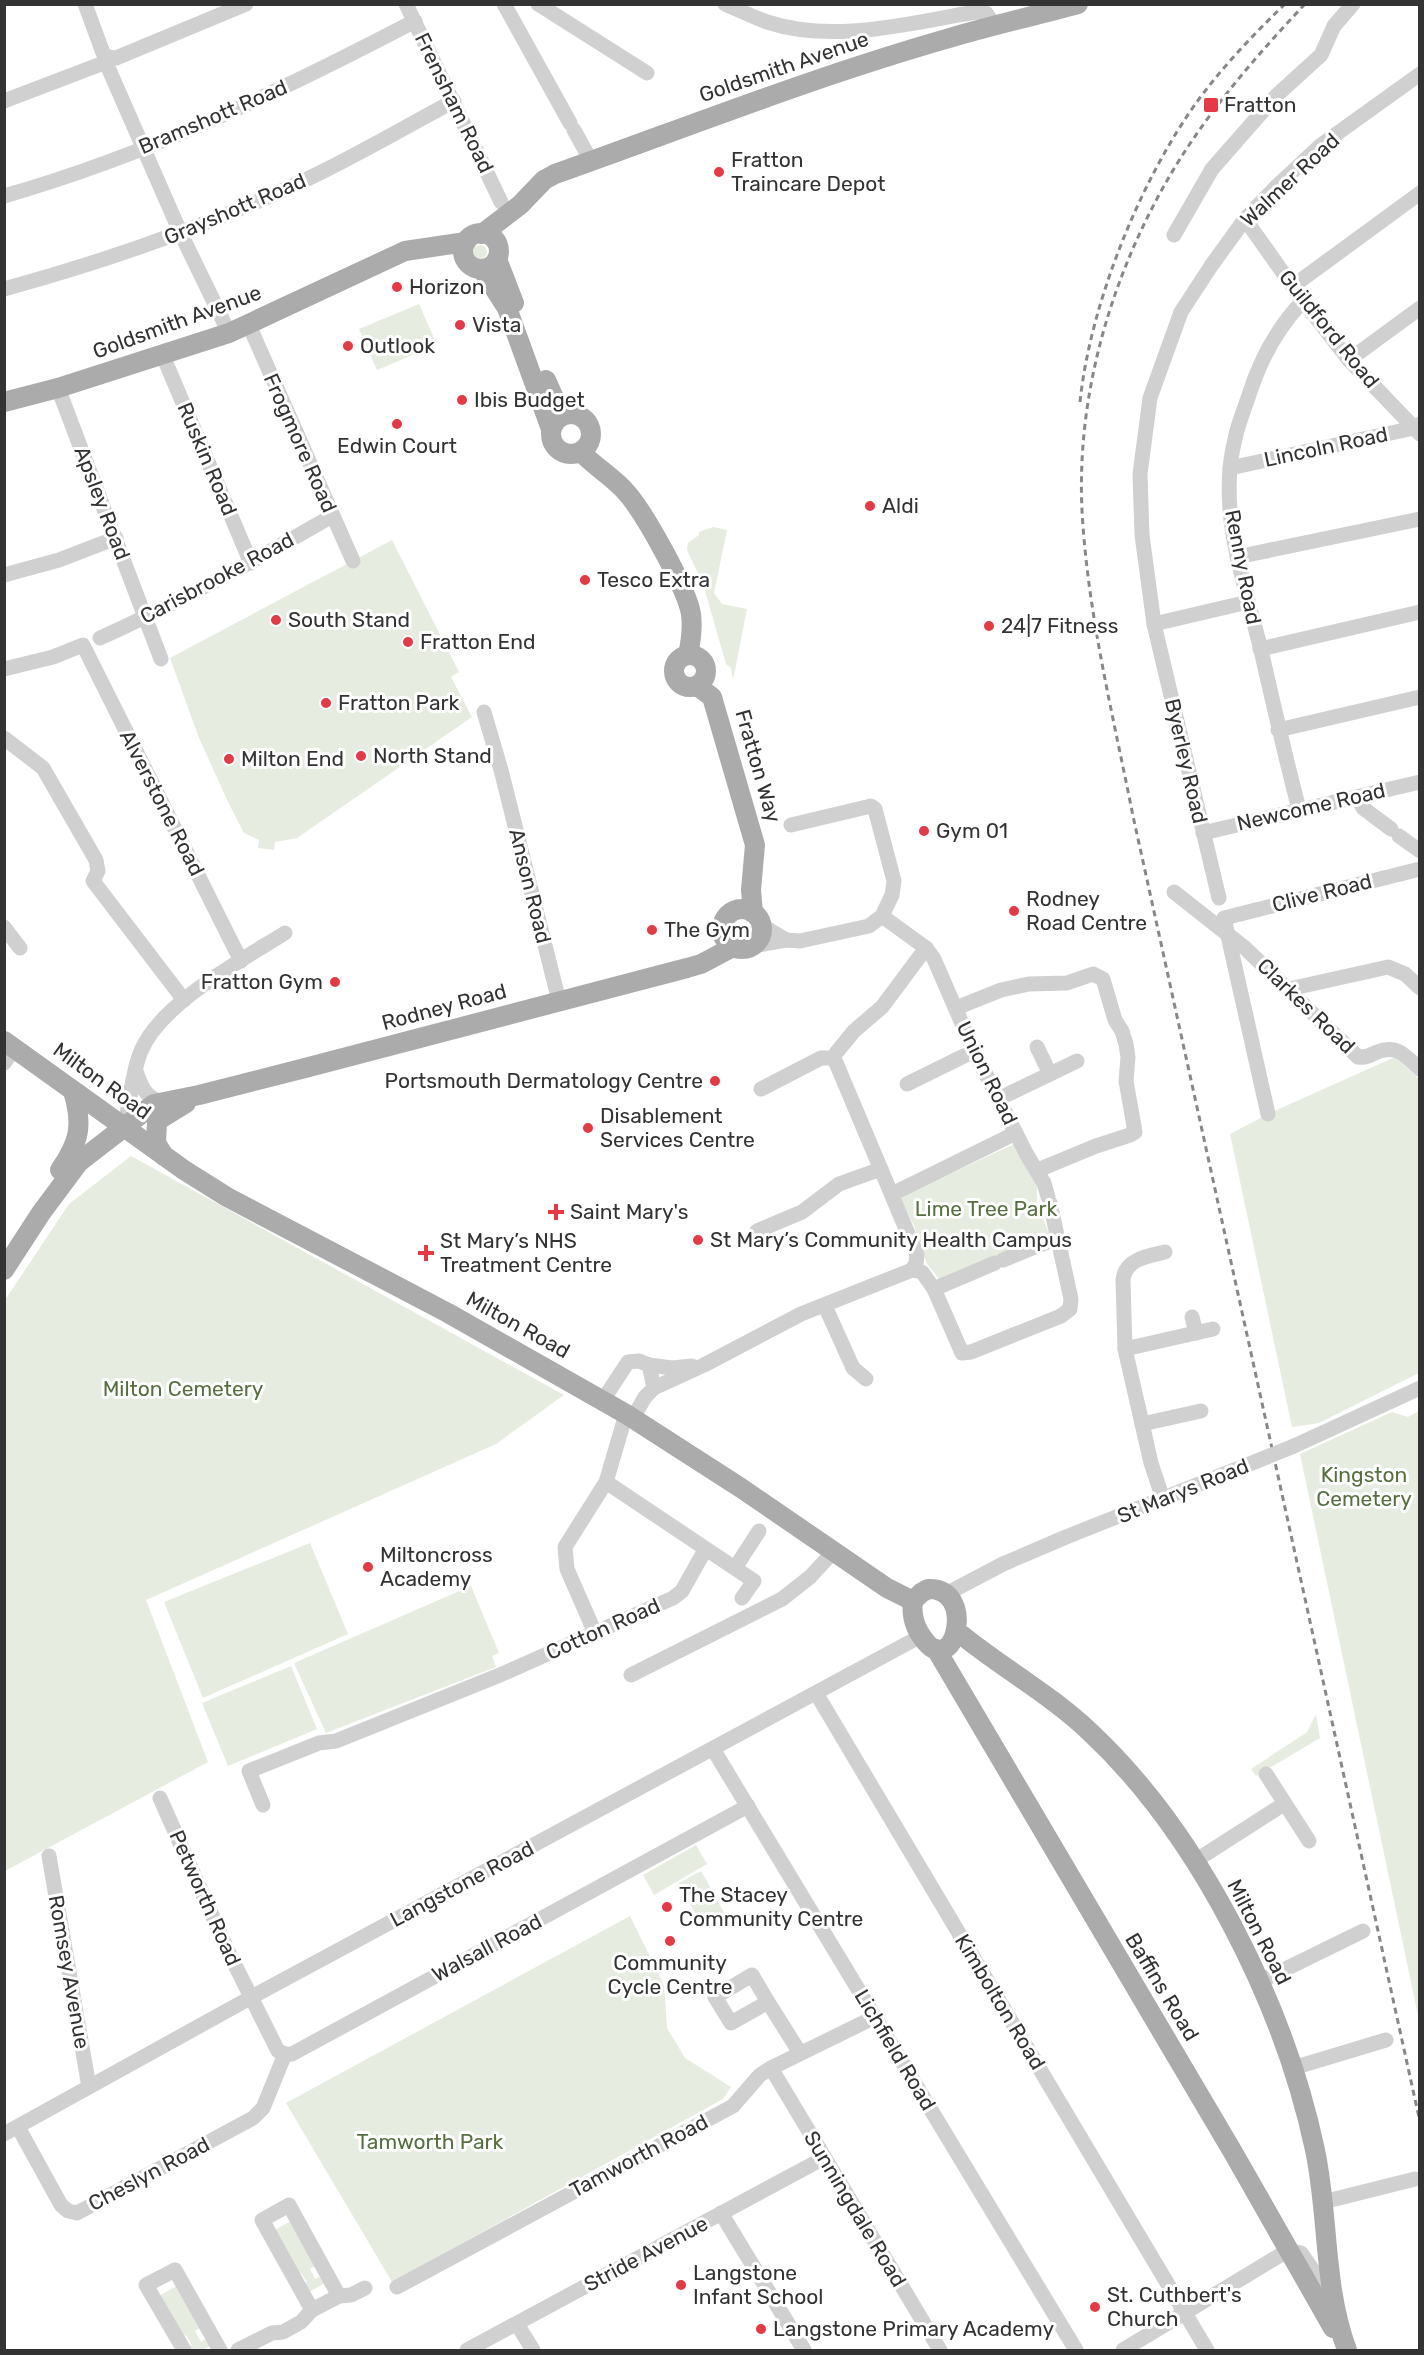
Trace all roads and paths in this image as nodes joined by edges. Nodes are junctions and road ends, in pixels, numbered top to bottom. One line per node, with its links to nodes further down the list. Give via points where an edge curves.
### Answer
1 (85, 4): 14 (street)
2 (246, 4): 14 (street)
3 (406, 4): 11 (street, Frensham Road)
4 (504, 4): 20 (street)
5 (538, 4): 15 (street)
6 (725, 4): 10 (street, via 769,22 824,32 875,29)
7 (1078, 4): 9 (main road, Goldsmith Avenue)
8 (1353, 4): 26 (street, via 1334,26 1321,55 1277,95 1212,170)
9 (1029, 10): 12 (main road, Goldsmith Avenue)
10 (940, 18): 12 (street, via 986,13); 13 (street)
11 (415, 21): 18 (street, Frensham Road); 19 (street, Bramshott Road, via 244,107)
12 (995, 26): 13 (main road, Goldsmith Avenue)
13 (946, 39): 20 (main road, Goldsmith Avenue, via 788,90)
14 (107, 61): 17 (street); 19 (street)
15 (647, 73)
16 (1419, 74): 24 (street, Walmer Road, via 1321,145)
17 (4, 101)
18 (453, 101): 23 (street, Frensham Road); 25 (street, Grayshott Road, via 301,182)
19 (144, 148): 22 (street, Bramshott Road); 25 (street)
20 (591, 161): 23 (main road, Goldsmith Avenue, via 544,180)
21 (1419, 192): 28 (street)
22 (4, 196)
23 (511, 203): 27 (main road, Goldsmith Avenue)
24 (1245, 219): 28 (street, Guildford Road); 53 (street, Walmer Road, via 1181,312 1150,398 1140,474 1142,535)
25 (181, 234): 29 (street, Grayshott Road); 33 (street)
26 (1174, 235)
27 (482, 252): 32 (main road, Goldsmith Avenue, via 426,247 405,251); 38 (main road, via 555,400); 39 (main road, Fratton Way)
28 (1293, 286): 30 (street, Guildford Road)
29 (4, 289)
30 (1303, 301): 35 (street, Guildford Road); 42 (street, Renny Road, via 1289,316 1256,373 1234,440)
31 (1419, 308): 35 (street)
32 (249, 325): 33 (main road, Goldsmith Avenue); 43 (street, Frogmore Road)
33 (230, 333): 34 (main road, Goldsmith Avenue)
34 (163, 356): 36 (main road, Goldsmith Avenue); 48 (street, Ruskin Road)
35 (1349, 360): 40 (street, Guildford Road)
36 (58, 388): 37 (main road, Goldsmith Avenue); 45 (street, Apsley Road)
37 (4, 402)
38 (570, 414): 39 (main road, via 558,418); 41 (main road, via 585,420 591,430 588,444)
39 (551, 429): 41 (main road, Fratton Way, via 552,442 561,452)
40 (1418, 429): 42 (street, Lincoln Road)
41 (581, 452): 68 (main road, Fratton Way, via 627,492 682,589 691,612 693,635 688,655 678,660 675,676 681,685 697,686 712,697 752,828)
42 (1230, 468): 46 (street, Renny Road)
43 (332, 516): 47 (street, Frogmore Road); 48 (street, Carisbrooke Road)
44 (1419, 519): 46 (street)
45 (116, 538): 49 (street, via 59,560); 52 (street, Apsley Road)
46 (1237, 557): 50 (street, Renny Road)
47 (353, 561)
48 (251, 563): 52 (street, Carisbrooke Road)
49 (4, 575)
50 (1248, 602): 53 (street); 55 (street, Renny Road)
51 (1419, 612): 55 (street)
52 (146, 618): 54 (street, Carisbrooke Road); 56 (street, Apsley Road)
53 (1154, 624): 66 (street, Byerley Road)
54 (100, 638)
55 (1260, 649): 60 (street, Renny Road)
56 (161, 659)
57 (4, 669): 83 (street, Alverstone Road, via 83,645)
58 (1419, 697): 60 (street)
59 (484, 712): 87 (street, Anson Road)
60 (1278, 730): 64 (street, Renny Road)
61 (4, 738): 86 (street, via 43,768 96,860 98,871 93,881)
62 (1419, 782): 63 (street, Newcome Road)
63 (1357, 797): 64 (street, Newcome Road); 67 (street, via 1363,808)
64 (1299, 809): 66 (street, Newcome Road)
65 (791, 825): 73 (street, via 871,806 875,809 894,881)
66 (1203, 833): 71 (street, Byerley Road)
67 (1419, 851)
68 (755, 867): 72 (main road); 74 (main road, Fratton Way, via 751,890)
69 (1419, 869): 75 (street, Clive Road)
70 (1174, 892): 75 (street, Clarkes Road)
71 (1219, 898)
72 (731, 913): 74 (main road, via 742,909); 78 (main road, via 723,922)
73 (882, 916): 79 (street, via 868,926 800,941); 82 (street, Union Road)
74 (757, 919): 79 (street); 80 (main road, via 760,937)
75 (1226, 926): 85 (street, Clarkes Road); 103 (street)
76 (4, 927): 81 (street)
77 (285, 933): 83 (street)
78 (728, 940): 80 (main road, via 743,949); 87 (main road, Rodney Road, via 702,964)
79 (786, 940): 80 (street)
80 (753, 946)
81 (20, 948)
82 (926, 948): 88 (street, Union Road); 92 (street, via 882,1007 854,1030)
83 (241, 961): 86 (street)
84 (1419, 988): 85 (street, via 1405,974 1388,967)
85 (1289, 989): 95 (street, Clarkes Road, via 1358,1057 1389,1048 1399,1051)
86 (184, 1000): 94 (street, via 151,1032)
87 (560, 1001): 100 (main road, Rodney Road)
88 (956, 1008): 91 (street, Union Road); 108 (street, via 1001,990 1029,984 1067,983 1093,974 1103,980 1126,1044 1126,1081 1135,1132)
89 (1037, 1047): 96 (street)
90 (8, 1050): 99 (main road, Milton Road)
91 (974, 1051): 97 (street); 101 (street, Union Road)
92 (835, 1055): 98 (street, via 821,1058); 107 (street)
93 (1077, 1061): 96 (street)
94 (135, 1068): 102 (street, via 142,1089); 104 (street)
95 (1419, 1069)
96 (1050, 1074): 101 (street)
97 (907, 1084)
98 (761, 1089)
99 (73, 1090): 104 (main road, Milton Road); 110 (main road, via 80,1114 78,1132 72,1153 47,1189)
100 (199, 1095): 102 (main road, Rodney Road); 104 (main road, Rodney Road); 106 (main road, Rodney Road, via 157,1121 156,1143)
101 (1000, 1098): 105 (street, Union Road)
102 (161, 1102): 104 (main road, Rodney Road, via 148,1107)
103 (1268, 1114)
104 (128, 1130): 106 (main road, Milton Road); 110 (main road)
105 (1016, 1132): 108 (street, Union Road); 109 (street)
106 (165, 1156): 127 (main road, Milton Road, via 227,1197)
107 (881, 1169): 109 (street); 111 (street, via 839,1184 802,1212)
108 (1038, 1170): 112 (street, Union Road)
109 (892, 1194): 115 (street, via 917,1255)
110 (40, 1213): 114 (main road)
111 (757, 1231)
112 (1057, 1238): 116 (street); 116 (street, Union Road, via 1071,1299 1070,1309 1061,1316 962,1353)
113 (1165, 1252): 121 (street, via 1142,1258 1124,1274)
114 (4, 1270)
115 (912, 1270): 116 (street, Union Road, via 922,1272); 117 (street)
116 (934, 1289)
117 (825, 1306): 123 (street, via 801,1314); 124 (street, via 853,1368)
118 (1192, 1317): 120 (street)
119 (1213, 1329): 120 (street)
120 (1196, 1332): 121 (street)
121 (1125, 1349): 130 (street)
122 (649, 1365): 123 (street); 125 (street); 127 (street, via 628,1362)
123 (704, 1365): 125 (street)
124 (866, 1379)
125 (654, 1388): 129 (street)
126 (1419, 1388): 132 (street, St Marys Road, bridge, via 1294,1446)
127 (603, 1400): 129 (main road, Milton Road)
128 (1202, 1411): 130 (street)
129 (630, 1416): 131 (street); 135 (main road, Milton Road)
130 (1142, 1424): 132 (street)
131 (606, 1482): 134 (street); 140 (street, via 565,1547 567,1569)
132 (1163, 1499): 137 (street, St Marys Road, via 1003,1564)
133 (759, 1531): 136 (street)
134 (705, 1550): 136 (street); 140 (street, Cotton Road, via 682,1591 673,1598)
135 (834, 1551): 139 (main road, Milton Road); 143 (street, via 782,1599)
136 (735, 1568): 138 (street, via 754,1581)
137 (946, 1594): 139 (main road, via 928,1589); 141 (main road, via 955,1611)
138 (742, 1598)
139 (913, 1601): 142 (main road, via 911,1612)
140 (595, 1633): 149 (street, Cotton Road, via 336,1741 319,1743 249,1771)
141 (956, 1633): 142 (main road, via 946,1648); 153 (main road, Milton Road, via 1089,1731 1156,1807)
142 (928, 1643): 144 (street, Langstone Road); 170 (main road, Baffins Road, via 1234,2154)
143 (631, 1675)
144 (816, 1693): 145 (street, Langstone Road); 178 (street, Kimbolton Road)
145 (713, 1749): 150 (street, Lichfield Road); 156 (street, Langstone Road)
146 (1266, 1774): 148 (street)
147 (160, 1798): 156 (street, Petworth Road)
148 (1284, 1804): 151 (street); 153 (street)
149 (263, 1805)
150 (747, 1806): 158 (street, Lichfield Road); 161 (street, Walsall Road, via 302,2049)
151 (1309, 1841)
152 (49, 1856): 164 (street, Romsey Avenue)
153 (1195, 1861): 155 (main road, Milton Road)
154 (1363, 1931): 155 (street)
155 (1259, 1982): 163 (main road, Milton Road)
156 (250, 1998): 161 (street, via 278,2050); 164 (street, Langstone Road)
157 (768, 2002): 160 (street)
158 (875, 2017): 160 (street, Tamworth Road); 187 (street, Lichfield Road)
159 (1386, 2040): 163 (street)
160 (800, 2053): 162 (street, Tamworth Road)
161 (285, 2054): 165 (street, Cheslyn Road, via 263,2108 253,2118 77,2213 61,2205)
162 (771, 2068): 166 (street, Sunningdale Road); 174 (street, Tamworth Road, via 733,2106)
163 (1293, 2068): 168 (main road, Milton Road, via 1316,2152)
164 (89, 2087): 165 (street, Langstone Road)
165 (11, 2130)
166 (824, 2158): 169 (street, Stride Avenue); 186 (street, Sunningdale Road)
167 (1415, 2179): 168 (street)
168 (1323, 2202): 171 (main road, Milton Road)
169 (722, 2213): 179 (street, Stride Avenue); 185 (street)
170 (1287, 2251): 172 (main road, Baffins Road); 178 (street)
171 (1329, 2253): 172 (street); 176 (main road, Milton Road)
172 (1307, 2273): 176 (street); 190 (main road, Baffins Road)
173 (365, 2288): 175 (street)
174 (397, 2288)
175 (339, 2296): 177 (street); 177 (street, via 289,2205 262,2220)
176 (1331, 2296): 190 (main road, Milton Road)
177 (312, 2310): 182 (street, via 283,2332 272,2333)
178 (1185, 2312): 188 (street); 189 (street, Kimbolton Road)
179 (517, 2324): 183 (street, Stride Avenue); 184 (street)
180 (184, 2350): 181 (street, via 146,2285 175,2270)
181 (220, 2350)
182 (238, 2350)
183 (467, 2350)
184 (533, 2350)
185 (804, 2350)
186 (940, 2350)
187 (1076, 2350)
188 (1123, 2350)
189 (1207, 2350)
190 (1346, 2350)

